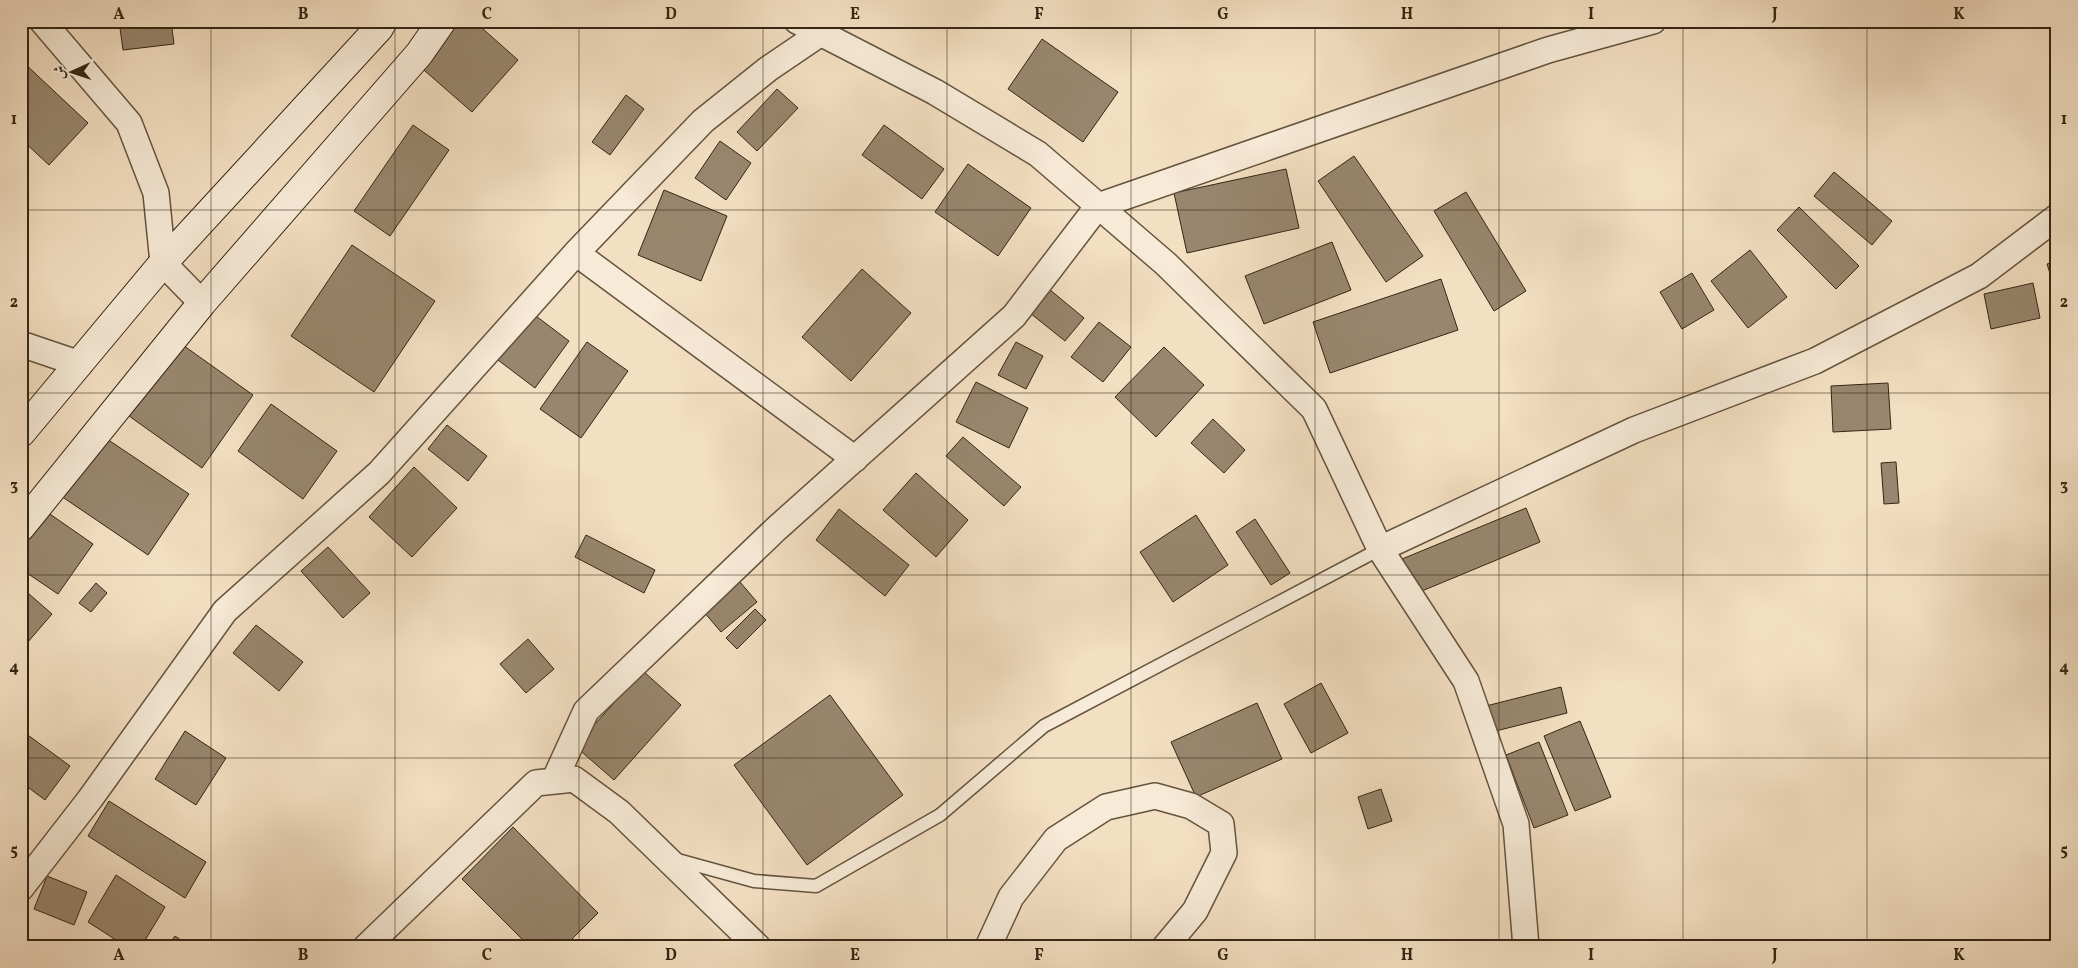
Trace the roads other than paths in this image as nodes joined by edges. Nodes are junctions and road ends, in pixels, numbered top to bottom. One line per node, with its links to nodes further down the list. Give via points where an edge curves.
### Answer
1 (42, 21): 10 (street, via 129,122 156,193)
2 (384, 21): 10 (main road)
3 (442, 21): 11 (main road, via 420,54)
4 (798, 21): 6 (street)
5 (1653, 21): 7 (street, via 1548,50)
6 (821, 33): 7 (street, via 935,92 1038,154); 9 (street, via 768,69 703,121)
7 (1098, 206): 15 (street, via 1014,316); 17 (street, via 1166,264 1314,409)
8 (2057, 217): 17 (street, via 1980,276 1815,361 1634,430)
9 (576, 253): 15 (street); 20 (street, via 379,473 225,611 90,799)
10 (164, 263): 11 (street); 13 (main road)
11 (202, 303): 16 (main road)
12 (21, 344): 13 (street)
13 (80, 364): 14 (main road)
14 (21, 433)
15 (855, 459): 18 (street, via 776,529 586,711)
16 (21, 526)
17 (1380, 549): 19 (lane, via 1044,726 940,815 816,886 754,881); 25 (street, via 1466,681 1516,824)
18 (554, 781): 19 (street, via 574,779 619,812); 21 (street, via 536,783)
19 (665, 857): 22 (street)
20 (21, 888)
21 (366, 947)
22 (758, 947)
23 (988, 947): 24 (street, via 1011,898 1056,839 1106,807 1154,796 1191,806 1221,824 1224,853 1195,912)
24 (1166, 947)
25 (1526, 947)

